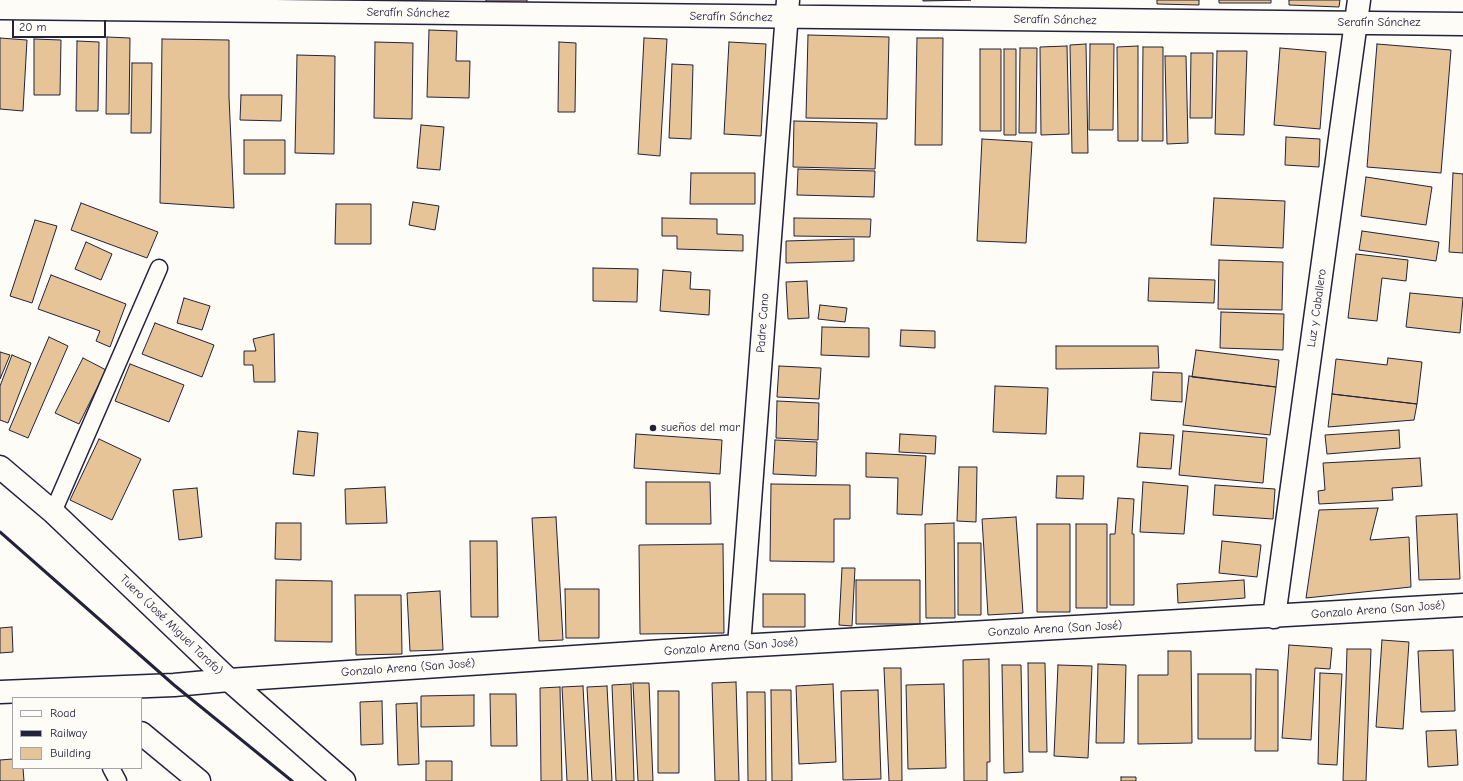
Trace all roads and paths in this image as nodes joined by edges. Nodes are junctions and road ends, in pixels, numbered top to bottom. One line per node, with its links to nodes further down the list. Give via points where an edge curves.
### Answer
1 (1359, 0): 4 (street, Luz y Caballero)
2 (0, 8): 3 (street, Serafín Sánchez)
3 (787, 9): 4 (street, Serafín Sánchez); 11 (street, Padre Cano)
4 (1356, 23): 5 (street, Serafín Sánchez); 10 (street, Luz y Caballero)
5 (1463, 24)
6 (159, 268): 8 (lane)
7 (0, 467): 8 (street, Tuero (José Miguel Tarafa))
8 (53, 512): 12 (street, Tuero (José Miguel Tarafa))
9 (1463, 605): 10 (street, Gonzalo Arena (San José))
10 (1274, 617): 11 (street, Gonzalo Arena (San José))
11 (739, 646): 12 (street, Gonzalo Arena (San José))
12 (229, 680): 14 (street, Gonzalo Arena (San José)); 19 (street, Tuero (José Miguel Tarafa))
13 (0, 692): 14 (street, Gonzalo Arena (San José))
14 (91, 695)
15 (142, 735): 18 (street)
16 (112, 769): 17 (lane)
17 (118, 781)
18 (199, 781)
19 (344, 781)

